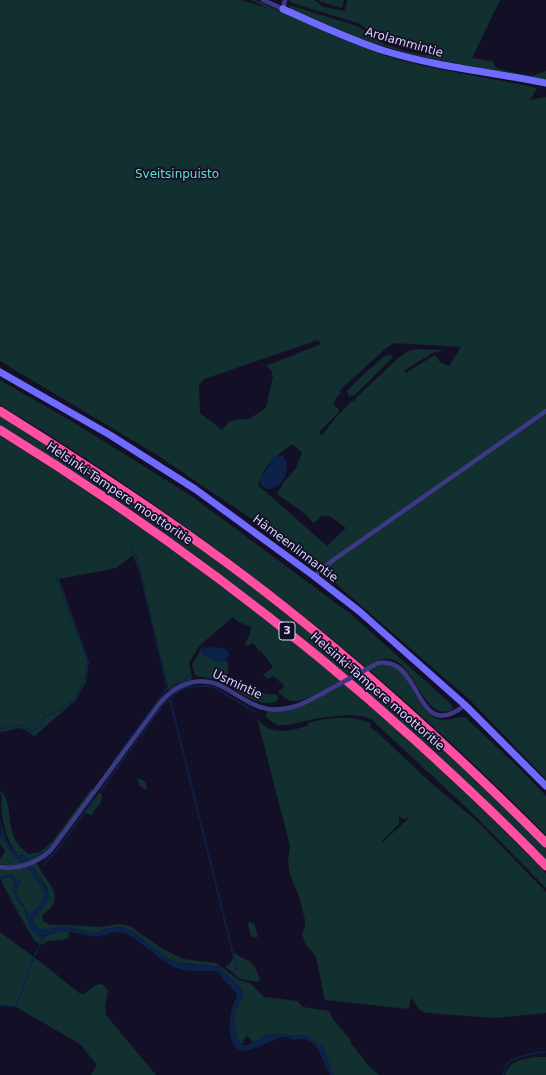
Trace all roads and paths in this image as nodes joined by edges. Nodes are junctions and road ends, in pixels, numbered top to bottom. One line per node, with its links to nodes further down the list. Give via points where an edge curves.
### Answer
1 (263, 0): 3 (street, Arolammintie)
2 (286, 0): 3 (street)
3 (283, 9): 4 (main road, Arolammintie, via 384,51 456,68)
4 (546, 83)
5 (0, 372): 9 (main road, Hämeenlinnantie, via 110,435 195,489)
6 (0, 411): 12 (highway, Helsinki-Tampere moottoritie / 3, via 162,517 300,620 423,724)
7 (546, 411): 9 (street)
8 (0, 430): 13 (highway, Helsinki-Tampere moottoritie / 3, via 148,526 288,631 426,749)
9 (314, 576): 10 (main road, Hämeenlinnantie, via 360,611)
10 (465, 705): 11 (main road, Hämeenlinnantie); 14 (street, Usmintie, bridge, via 447,716 438,715 426,707 402,669 383,662 299,705 285,709 260,707 209,681 192,681 170,692 160,703 45,856 14,869)
11 (546, 786)
12 (546, 843)
13 (546, 866)
14 (0, 867)

